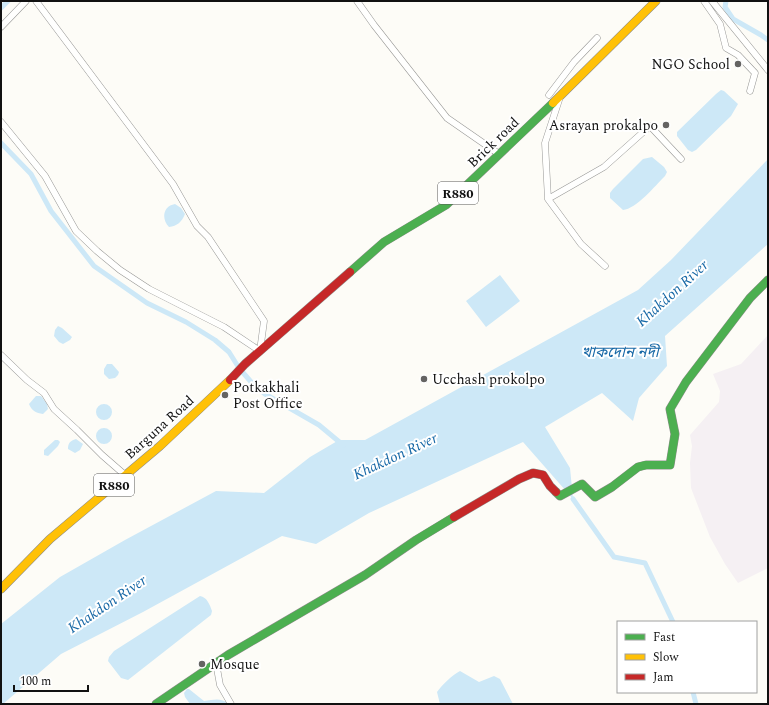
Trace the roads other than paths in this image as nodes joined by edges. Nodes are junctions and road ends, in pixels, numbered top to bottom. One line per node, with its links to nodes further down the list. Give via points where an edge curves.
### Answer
1 (26, 1): 7 (street)
2 (36, 1): 20 (street, via 173,184 197,226 208,237 264,321)
3 (357, 1): 15 (street, via 447,118)
4 (656, 1): 12 (main road, Brick road / R880)
5 (704, 1): 11 (street, via 720,24 726,48 738,55 755,73)
6 (712, 1): 9 (street)
7 (1, 27)
8 (597, 38): 10 (street)
9 (768, 70)
10 (559, 82): 12 (street); 13 (street)
11 (750, 91)
12 (564, 92): 15 (main road, Brick road / R880); 17 (street, via 545,143)
13 (549, 95)
14 (1, 122): 20 (street, via 45,176 76,231 96,251 149,289 224,327)
15 (499, 154): 20 (main road, Brick road / R880, via 446,204 384,242)
16 (681, 159): 17 (street, via 650,126 604,167)
17 (548, 199): 18 (street, via 581,244)
18 (605, 266)
19 (768, 280): 25 (main road, via 750,298 686,382 670,409 675,434 670,465 638,467 595,497 582,484 560,496 543,475 533,473 479,502 416,540 366,575)
20 (260, 351): 22 (main road, Brick road / R880)
21 (1, 354): 23 (street, via 44,393 54,409)
22 (245, 364): 23 (main road, Barguna Road / R880, via 160,446)
23 (125, 475): 24 (main road, Barguna Road / R880, via 50,539)
24 (1, 589)
25 (216, 663): 26 (main road); 27 (street, via 220,685)
26 (156, 704)
27 (231, 704)

